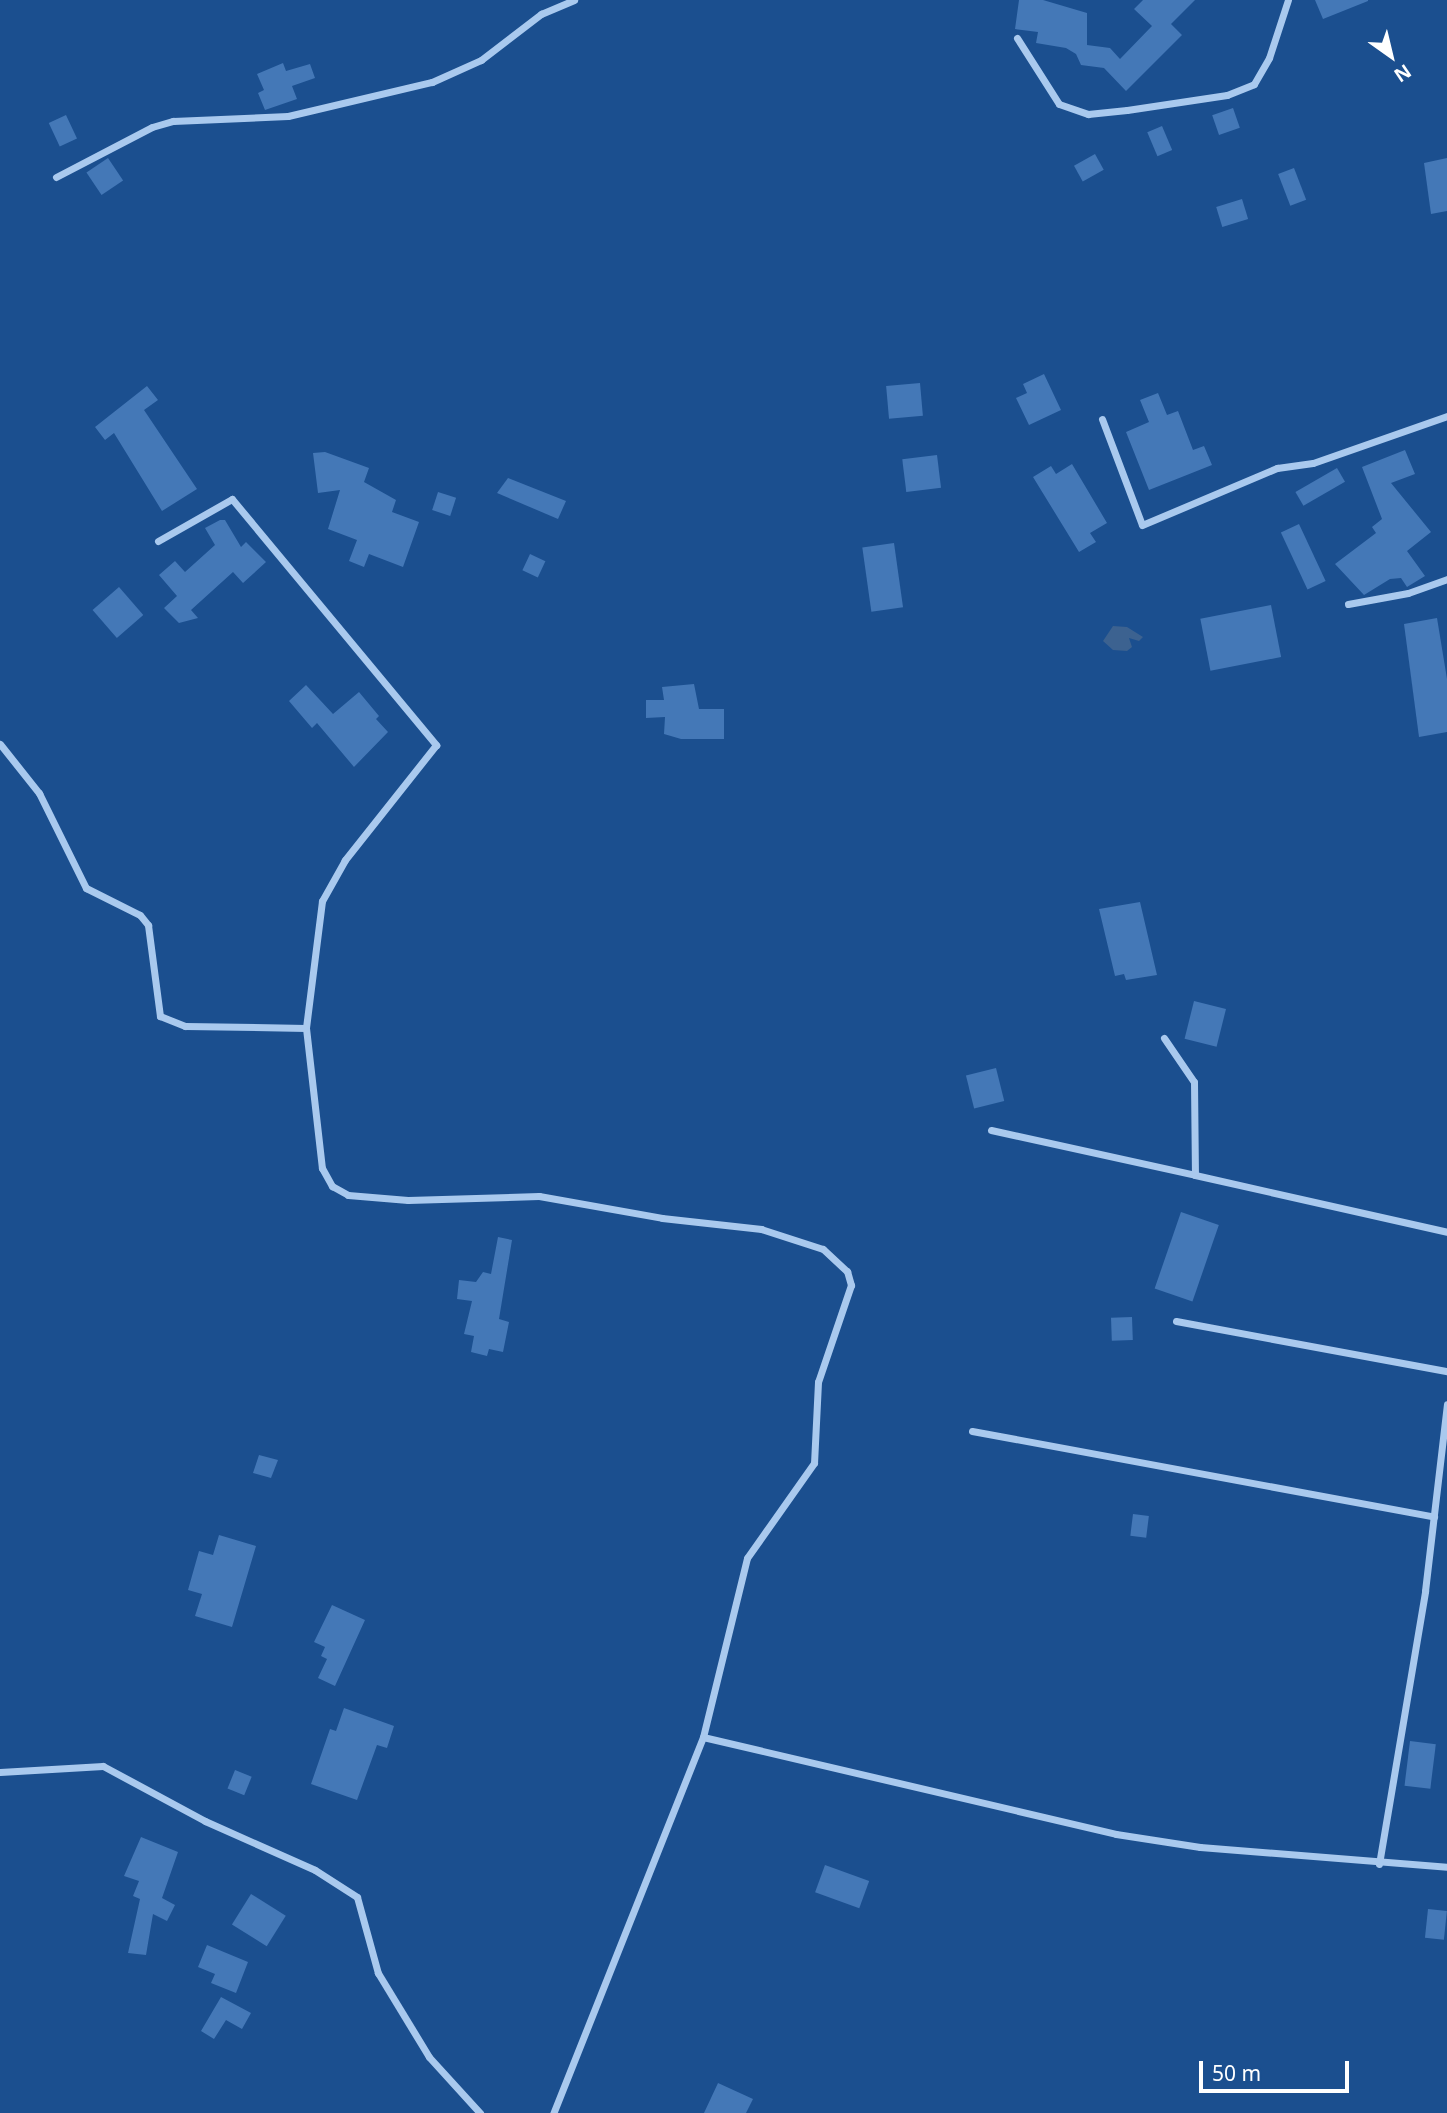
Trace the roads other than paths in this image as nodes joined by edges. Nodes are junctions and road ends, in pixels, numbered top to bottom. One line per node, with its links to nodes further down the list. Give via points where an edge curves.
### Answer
1 (574, 0): 4 (street, via 541,14 460,72 432,82 288,116 173,121 152,127)
2 (1288, 0): 3 (street, via 1264,72 1254,83 1227,96 1128,110 1088,114 1059,104)
3 (1017, 38)
4 (56, 177)
5 (1447, 416): 6 (street, via 1313,463 1277,468 1142,525)
6 (1102, 419)
7 (158, 541): 11 (street, via 232,499 436,745 345,860 322,901)
8 (1447, 579): 9 (street, via 1408,593)
9 (1348, 604)
10 (0, 744): 11 (street, via 39,793 86,888 140,915 148,925 160,1016 185,1027)
11 (306, 1028): 21 (street, via 322,1168 332,1186 348,1195 408,1200 539,1196 662,1218 761,1228 823,1249 847,1271 849,1298 818,1382 814,1463 747,1558)
12 (1164, 1038): 14 (street, via 1194,1082)
13 (990, 1130): 14 (street)
14 (1195, 1175): 15 (street)
15 (1447, 1232)
16 (1176, 1321): 17 (street)
17 (1447, 1371)
18 (1447, 1404): 20 (street)
19 (972, 1431): 20 (street)
20 (1434, 1517): 23 (street)
21 (702, 1737): 23 (street, via 1116,1834); 26 (street)
22 (0, 1772): 25 (street, via 103,1766 205,1821 315,1870 357,1896 378,1973 429,2057)
23 (1379, 1864): 24 (street)
24 (1447, 1867)
25 (480, 2113)
26 (553, 2113)

